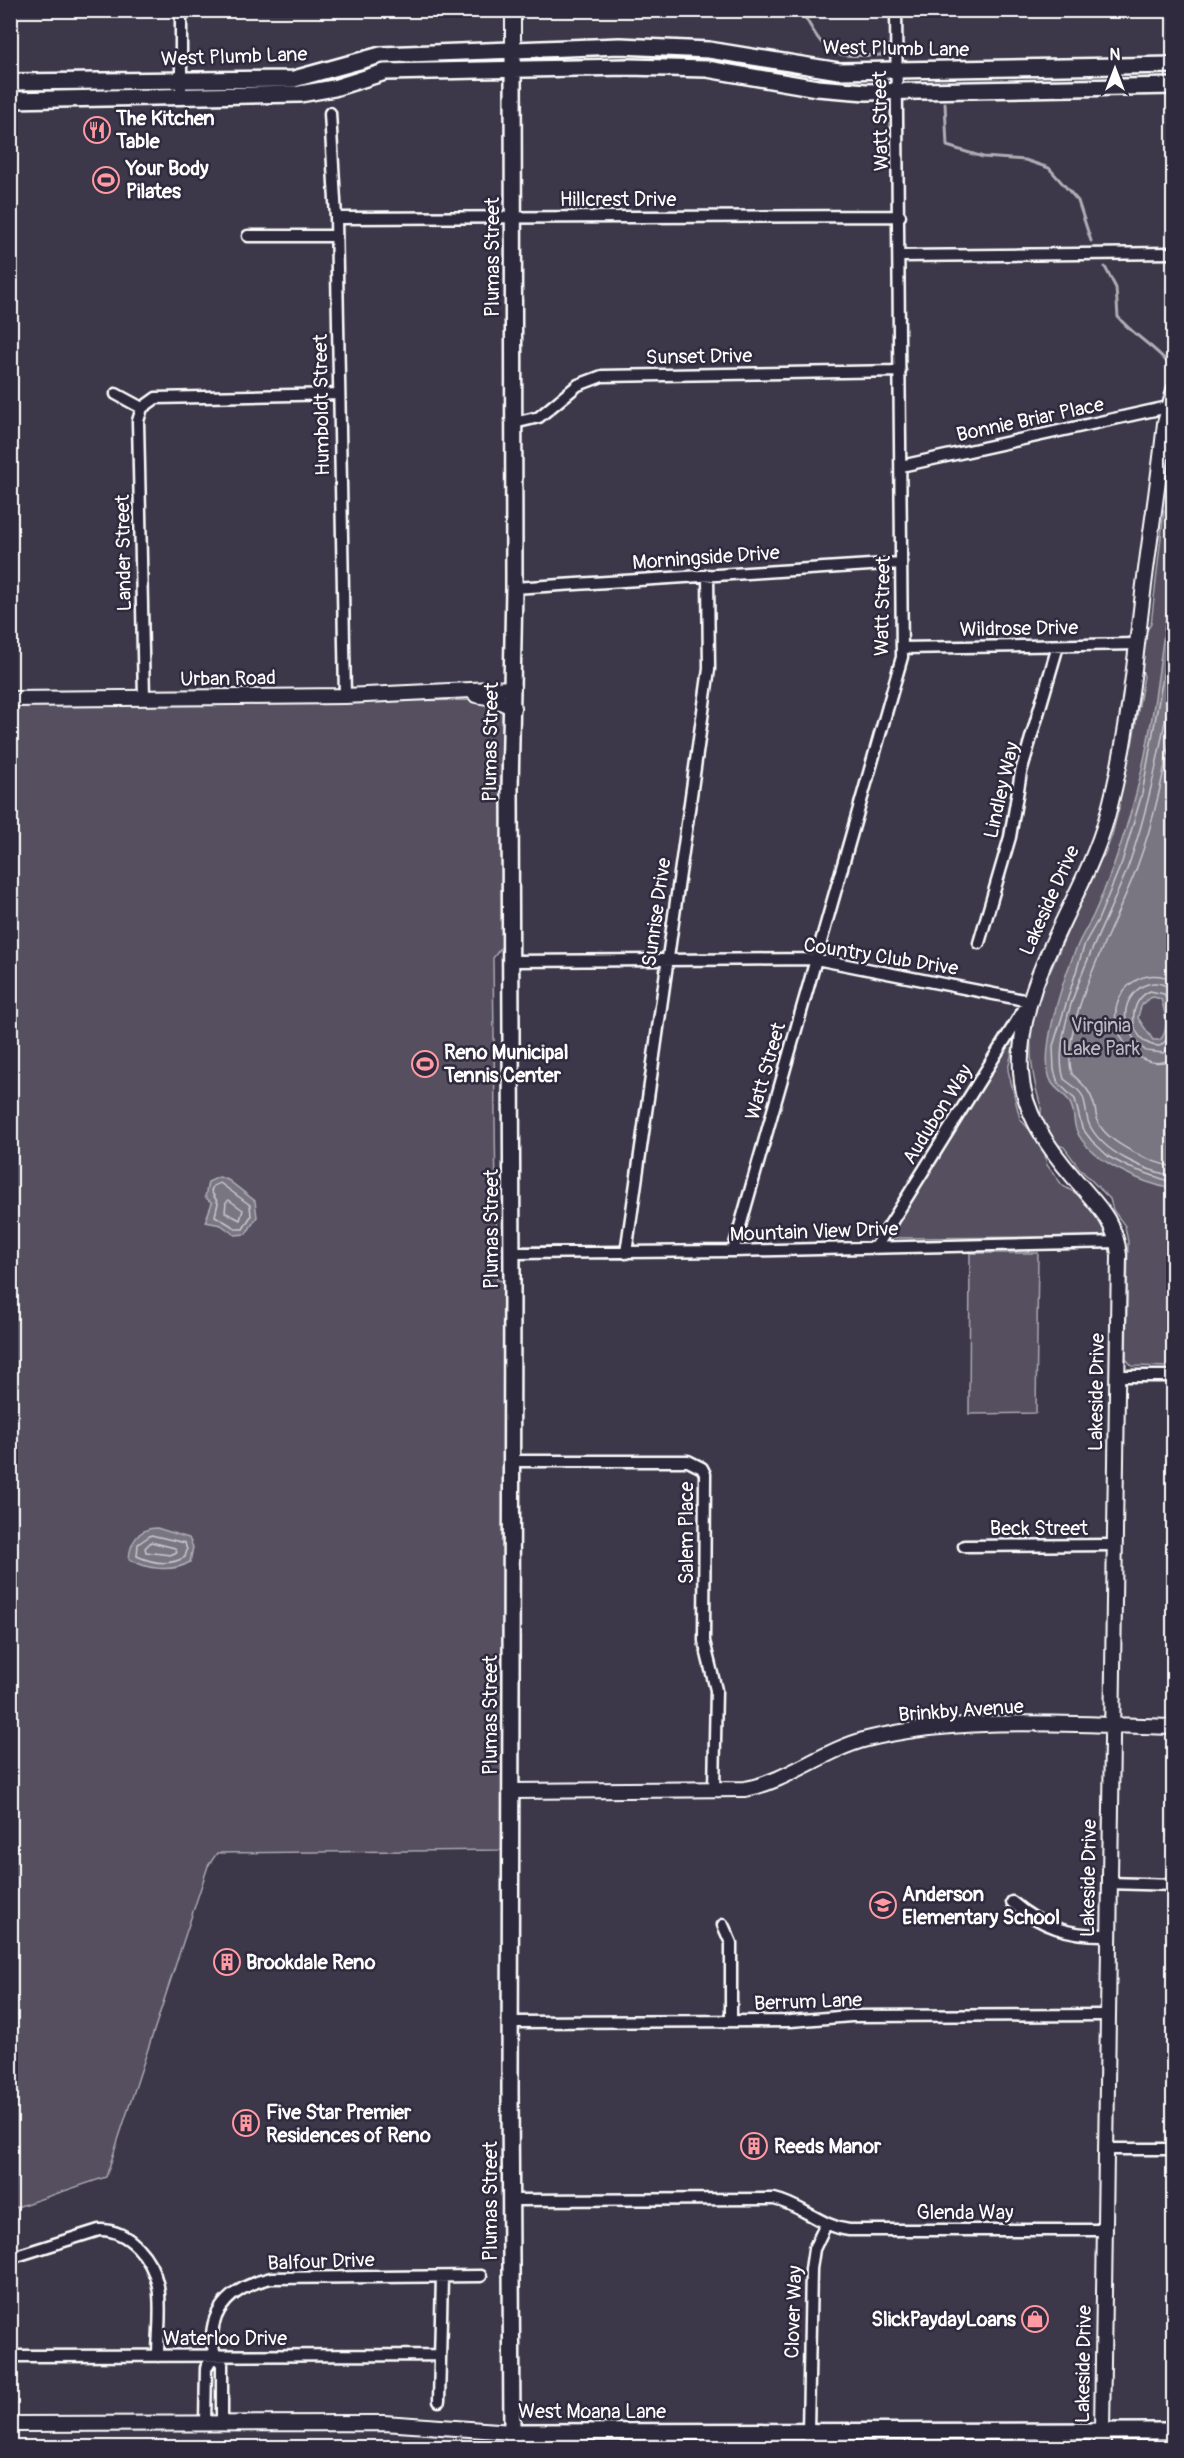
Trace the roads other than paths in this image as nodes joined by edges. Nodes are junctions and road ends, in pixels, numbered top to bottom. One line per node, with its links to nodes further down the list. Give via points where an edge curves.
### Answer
1 (181, 10): 8 (street)
2 (513, 10): 4 (street, Plumas Street)
3 (896, 10): 7 (street, Watt Street)
4 (513, 50): 6 (main road, Plumas Street); 7 (main road, West Plumb Lane, via 686,48 830,70); 8 (main road, West Plumb Lane, via 381,55 294,79)
5 (1173, 65): 7 (main road, West Plumb Lane)
6 (512, 69): 11 (main road, West Plumb Lane, via 684,67 840,91); 12 (main road, West Plumb Lane, via 385,72 312,93); 16 (main road, Plumas Street)
7 (897, 71): 11 (street, Watt Street)
8 (181, 79): 9 (main road, West Plumb Lane); 12 (street)
9 (10, 82)
10 (1173, 86): 11 (main road, West Plumb Lane)
11 (897, 92): 15 (street, Watt Street)
12 (181, 96): 13 (main road, West Plumb Lane)
13 (10, 100)
14 (330, 113): 17 (street, Humboldt Street)
15 (900, 216): 16 (street, Hillcrest Drive); 21 (street, Watt Street)
16 (513, 217): 17 (street, Hillcrest Drive); 28 (main road, Plumas Street)
17 (336, 218): 19 (street, Humboldt Street)
18 (248, 236): 19 (street)
19 (336, 236): 25 (street, Humboldt Street)
20 (1173, 253): 21 (street)
21 (900, 256): 22 (street, Watt Street)
22 (900, 371): 28 (street, Sunset Drive, via 602,376 578,386 539,417); 29 (street, Watt Street)
23 (1173, 390): 26 (street, Lakeside Drive)
24 (116, 394): 27 (street)
25 (339, 394): 27 (street, via 156,399); 38 (street, Humboldt Street)
26 (1168, 407): 29 (street, Bonnie Briar Place); 33 (street, Lakeside Drive)
27 (142, 408): 39 (street, Lander Street, via 138,421)
28 (514, 423): 32 (main road, Plumas Street)
29 (901, 466): 30 (street, Watt Street)
30 (901, 563): 31 (street, Morningside Drive); 35 (street, Watt Street)
31 (708, 575): 32 (street, Morningside Drive); 45 (street, Sunrise Drive, via 709,669)
32 (514, 588): 36 (main road, Plumas Street)
33 (1137, 644): 34 (street, Wildrose Drive); 46 (street, Lakeside Drive, via 1103,830)
34 (1058, 646): 35 (street, Wildrose Drive); 42 (street, Lindley Way)
35 (902, 648): 43 (street, Watt Street)
36 (513, 688): 37 (street, Urban Road); 41 (main road, Plumas Street)
37 (447, 692): 38 (street, Urban Road); 41 (street, Urban Road, via 488,696)
38 (345, 696): 39 (street, Urban Road)
39 (144, 698): 40 (street, Urban Road)
40 (10, 699)
41 (513, 708): 44 (main road, Plumas Street)
42 (980, 943)
43 (816, 959): 45 (street, Country Club Drive); 46 (street, Country Club Drive); 49 (street, Watt Street)
44 (510, 961): 45 (street, Country Club Drive); 50 (main road, Plumas Street)
45 (667, 961): 51 (street, Sunrise Drive)
46 (1029, 1000): 47 (street, Lakeside Drive, via 1021,1059 1022,1083 1030,1111 1057,1157 1105,1213); 48 (street, Audubon Way)
47 (1118, 1242): 48 (street, Mountain View Drive); 52 (street, Lakeside Drive)
48 (876, 1247): 49 (street, Mountain View Drive)
49 (733, 1251): 51 (street, Mountain View Drive)
50 (512, 1253): 51 (street, Mountain View Drive); 54 (main road, Plumas Street)
51 (626, 1253)
52 (1117, 1376): 53 (street); 55 (street, Lakeside Drive)
53 (1173, 1376)
54 (512, 1461): 59 (street, Salem Place, via 688,1461 702,1468 704,1641 716,1690); 60 (main road, Plumas Street)
55 (1114, 1545): 56 (street, Beck Street); 57 (street, Lakeside Drive)
56 (964, 1546)
57 (1112, 1725): 58 (street, Brinkby Avenue); 59 (street, Brinkby Avenue, via 913,1730 836,1749 759,1786); 61 (street, Lakeside Drive)
58 (1173, 1727)
59 (714, 1790): 60 (street, Brinkby Avenue)
60 (511, 1791): 68 (main road, Plumas Street)
61 (1109, 1883): 62 (street); 65 (street, Lakeside Drive)
62 (1173, 1885)
63 (1012, 1902): 65 (street, via 1038,1921 1067,1933)
64 (723, 1924): 67 (street, via 731,1943)
65 (1108, 1935): 66 (street, Lakeside Drive)
66 (1107, 2015): 67 (street, Berrum Lane, via 851,2016); 69 (street, Lakeside Drive)
67 (731, 2021): 68 (street, Berrum Lane)
68 (510, 2022): 71 (main road, Plumas Street)
69 (1107, 2149): 70 (street); 73 (street, Lakeside Drive)
70 (1173, 2150)
71 (511, 2200): 72 (street, via 774,2199); 88 (main road, Plumas Street)
72 (826, 2224): 73 (street, Glenda Way, via 849,2230); 87 (street, Clover Way, via 811,2261)
73 (1106, 2230): 85 (street, Lakeside Drive)
74 (10, 2258): 80 (street, via 99,2230 125,2234 139,2249 158,2288)
75 (481, 2276): 76 (street, Balfour Drive)
76 (442, 2277): 77 (street, Balfour Drive, via 271,2278 254,2282 223,2303 215,2314); 78 (street)
77 (214, 2355): 78 (street, Waterloo Drive); 80 (street, Waterloo Drive); 82 (street, Balfour Drive, via 206,2368); 83 (street, Balfour Drive, via 222,2364)
78 (439, 2355): 81 (street)
79 (10, 2356): 80 (street, Waterloo Drive)
80 (158, 2356)
81 (439, 2401)
82 (205, 2423): 83 (street, West Moana Lane); 84 (street, West Moana Lane)
83 (222, 2423): 88 (street, West Moana Lane, via 384,2423)
84 (10, 2424)
85 (1102, 2431): 86 (main road, West Moana Lane); 87 (main road, West Moana Lane); 90 (main road, Lakeside Drive)
86 (1173, 2431)
87 (808, 2432): 88 (main road, West Moana Lane); 89 (street, Clover Way)
88 (512, 2440)
89 (811, 2448)
90 (1102, 2448)

